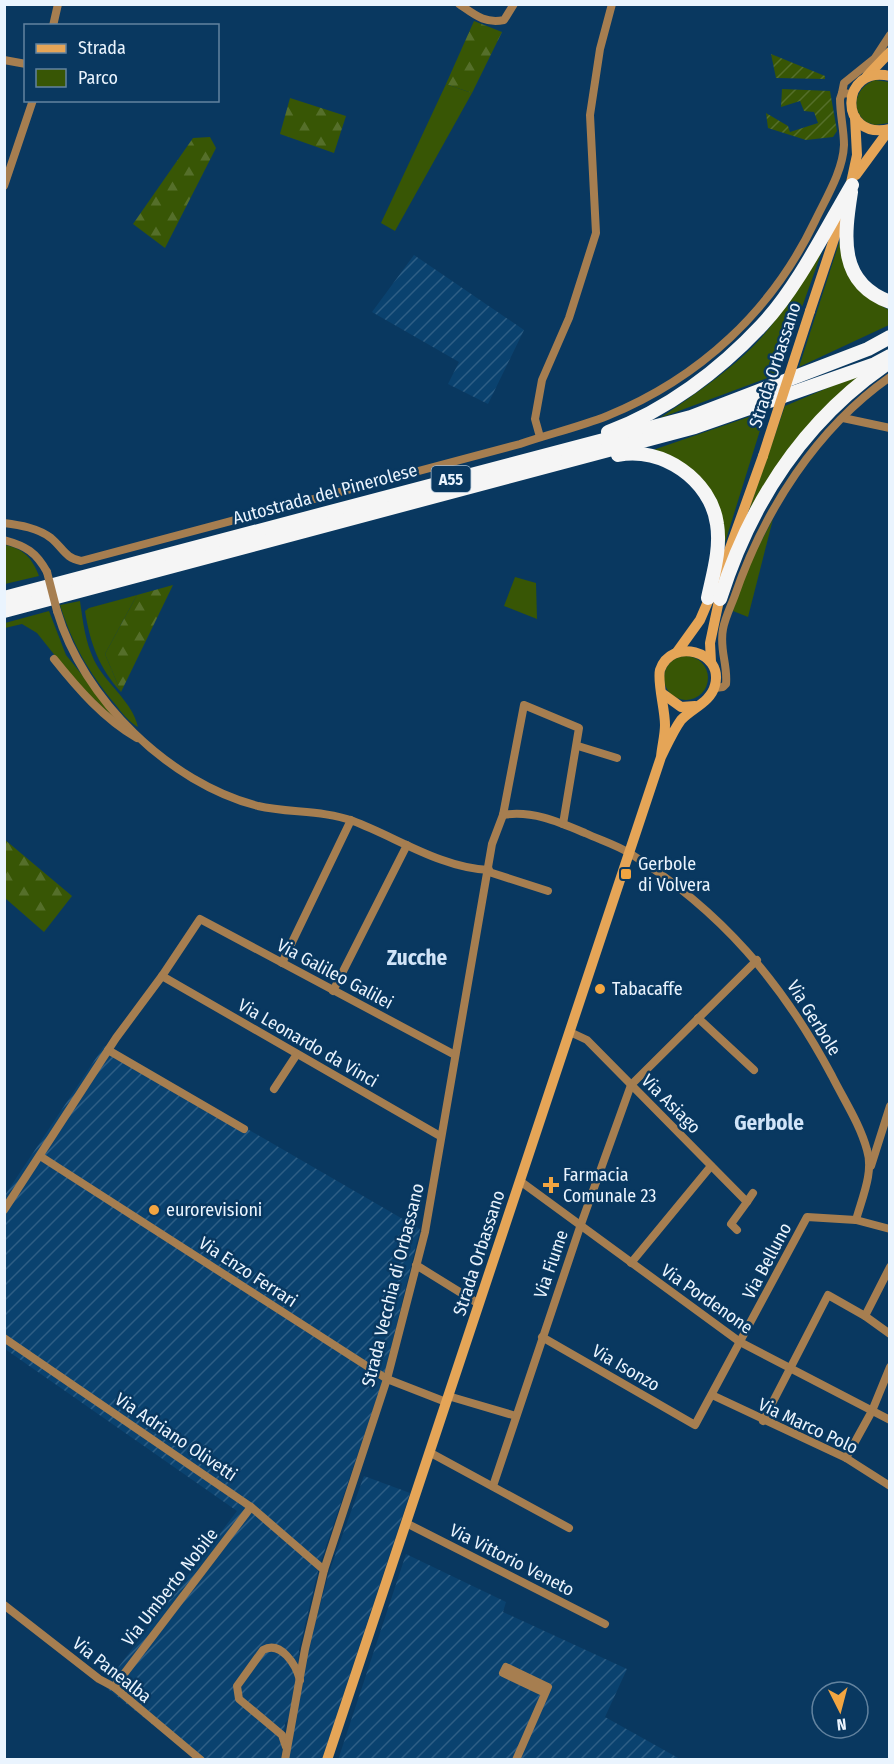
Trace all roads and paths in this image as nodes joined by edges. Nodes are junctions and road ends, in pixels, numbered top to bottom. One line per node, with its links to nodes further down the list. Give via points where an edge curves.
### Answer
1 (58, 4): 5 (street)
2 (459, 4): 3 (street, via 494,22 504,20)
3 (514, 4)
4 (612, 4): 25 (street, via 600,49 590,115 596,233 569,318 542,380 535,418)
5 (53, 24)
6 (890, 34): 12 (street, via 875,58 844,83)
7 (890, 52): 10 (main road)
8 (4, 60): 9 (street)
9 (24, 64)
10 (867, 76): 11 (main road); 12 (main road)
11 (890, 76)
12 (847, 93): 14 (main road, Strada Orbassano); 25 (street, via 840,115 844,145 837,176 809,234 762,307 722,347 654,392 610,415)
13 (32, 102): 17 (street)
14 (855, 117): 15 (main road, Strada Orbassano, via 870,130); 16 (main road, Strada Orbassano)
15 (889, 129): 16 (main road, Strada Orbassano)
16 (853, 182): 18 (highway, via 844,237 848,260 864,288); 26 (highway, via 764,324 728,357 679,397 612,431); 31 (main road, Strada Orbassano, bridge)
17 (4, 186)
18 (890, 302)
19 (890, 337): 26 (highway, Autostrada del Pinerolese / A55, via 691,417)
20 (890, 356): 27 (highway, Autostrada del Pinerolese / A55, via 695,427)
21 (890, 362): 31 (highway, via 829,411 802,441 745,532)
22 (890, 377): 23 (street)
23 (843, 418): 24 (street); 36 (street, via 807,456 772,513 743,572 723,629 721,650 726,684)
24 (890, 428)
25 (540, 437): 28 (street, via 81,561 68,558 51,538 40,532)
26 (533, 458): 30 (highway, Autostrada del Pinerolese / A55)
27 (545, 469): 31 (highway, via 627,453 667,461 690,476 708,499 717,523); 32 (highway, Autostrada del Pinerolese / A55)
28 (4, 523)
29 (4, 540): 39 (street, bridge, via 23,545 38,555 75,658)
30 (4, 598)
31 (714, 598): 33 (main road, Strada Orbassano); 35 (main road, Strada Orbassano)
32 (4, 611)
33 (677, 652): 35 (main road, via 696,652); 37 (main road, Strada Orbassano, via 664,662 661,670)
34 (54, 659): 39 (street, via 83,694)
35 (711, 662): 36 (main road, Strada Orbassano)
36 (715, 688): 38 (main road, Strada Orbassano)
37 (663, 694): 38 (main road, via 681,707); 41 (main road, Strada Orbassano, via 665,726)
38 (695, 706): 41 (main road, Strada Orbassano, via 678,724)
39 (145, 743): 44 (street, via 179,771 258,806)
40 (578, 746): 42 (street); 43 (street, Strada Vecchia di Orbassano, via 579,728 524,705); 45 (street)
41 (661, 757): 47 (main road, Strada Orbassano)
42 (617, 758)
43 (503, 815): 45 (street, Via Gerbole, via 538,816); 48 (street, Strada Vecchia di Orbassano, via 492,844)
44 (351, 820): 46 (street); 51 (street)
45 (563, 824): 47 (street, Via Gerbole)
46 (407, 845): 48 (street); 53 (street)
47 (629, 853): 50 (street, Via Gerbole, via 706,910); 55 (main road, Strada Orbassano)
48 (489, 871): 49 (street); 58 (street, Strada Vecchia di Orbassano)
49 (548, 891)
50 (757, 960): 54 (street, Via Fiume); 67 (street, Via Gerbole, via 821,1056 868,1150)
51 (282, 963): 52 (street, Via Galileo Galilei, via 200,919); 53 (street, Via Galileo Galilei)
52 (162, 976): 56 (street); 57 (street, Via Leonardo da Vinci)
53 (333, 991): 58 (street, Via Galileo Galilei)
54 (698, 1018): 59 (street); 60 (street, Via Fiume)
55 (570, 1032): 60 (street, Via Asiago, via 587,1040); 68 (main road, Strada Orbassano)
56 (108, 1050): 63 (street); 65 (street)
57 (297, 1054): 61 (street); 64 (street, Via Leonardo da Vinci)
58 (455, 1054): 64 (street, Strada Vecchia di Orbassano)
59 (753, 1070)
60 (631, 1085): 66 (street, Via Asiago); 73 (street, Via Fiume)
61 (274, 1089)
62 (890, 1106): 67 (street)
63 (244, 1129)
64 (440, 1136): 77 (street, Strada Vecchia di Orbassano, via 434,1192)
65 (40, 1156): 71 (street); 87 (street, Via Enzo Ferrari)
66 (711, 1166): 70 (street, Via Asiago); 76 (street)
67 (870, 1170): 72 (street, Via Gerbole)
68 (520, 1181): 73 (street, Via Pordenone); 79 (main road, Strada Orbassano)
69 (753, 1193): 70 (street)
70 (747, 1202): 75 (street, via 731,1224)
71 (4, 1210)
72 (856, 1220): 74 (street); 84 (street, Via Belluno, via 807,1217)
73 (580, 1227): 76 (street, Via Pordenone); 82 (street, Via Fiume)
74 (890, 1229)
75 (737, 1230)
76 (631, 1263): 84 (street, Via Pordenone)
77 (416, 1265): 79 (street); 87 (street, Strada Vecchia di Orbassano)
78 (890, 1267): 80 (street)
79 (479, 1304): 89 (main road, Strada Orbassano)
80 (865, 1316): 81 (street); 86 (street, via 828,1296)
81 (890, 1334)
82 (542, 1337): 91 (street, Via Fiume); 94 (street, Via Isonzo)
83 (4, 1338): 99 (street, Via Adriano Olivetti)
84 (740, 1342): 86 (street, Via Pordenone); 88 (street, Via Belluno)
85 (890, 1367): 90 (street)
86 (789, 1368): 90 (street, Via Pordenone); 93 (street)
87 (387, 1379): 89 (street, Via Enzo Ferrari); 102 (street, Strada Vecchia di Orbassano)
88 (712, 1395): 93 (street, Via Marco Polo); 94 (street, Via Belluno)
89 (447, 1399): 91 (street, Via Enzo Ferrari); 95 (main road, Strada Orbassano)
90 (872, 1411): 92 (street, Via Pordenone); 96 (street)
91 (516, 1416): 97 (street, Via Fiume)
92 (890, 1420)
93 (763, 1421): 96 (street, Via Marco Polo)
94 (694, 1425)
95 (429, 1452): 97 (street); 100 (main road, Strada Orbassano)
96 (846, 1458): 98 (street, Via Marco Polo)
97 (493, 1486): 101 (street)
98 (890, 1486)
99 (251, 1507): 102 (street, Via Adriano Olivetti); 108 (street, Via Umberto Nobile)
100 (406, 1523): 104 (street, Via Vittorio Veneto); 115 (main road, Strada Orbassano)
101 (569, 1528)
102 (324, 1570): 105 (street, Strada Vecchia di Orbassano)
103 (4, 1605): 108 (street, Via Panealba)
104 (605, 1624)
105 (305, 1649): 106 (street, via 297,1658); 107 (street, Strada Vecchia di Orbassano)
106 (289, 1658): 107 (street); 111 (street, via 277,1648 264,1649 237,1686 239,1698)
107 (300, 1682): 110 (street, Strada Vecchia di Orbassano)
108 (114, 1687): 113 (street, Via Panealba)
109 (545, 1693): 109 (street, via 548,1687 506,1667 503,1673); 116 (street)
110 (292, 1721): 111 (street, via 283,1727); 112 (street, Strada Vecchia di Orbassano)
111 (272, 1726): 112 (street, via 285,1738)
112 (286, 1748): 114 (street, Strada Vecchia di Orbassano)
113 (201, 1760)
114 (285, 1760)
115 (327, 1760)
116 (516, 1760)

